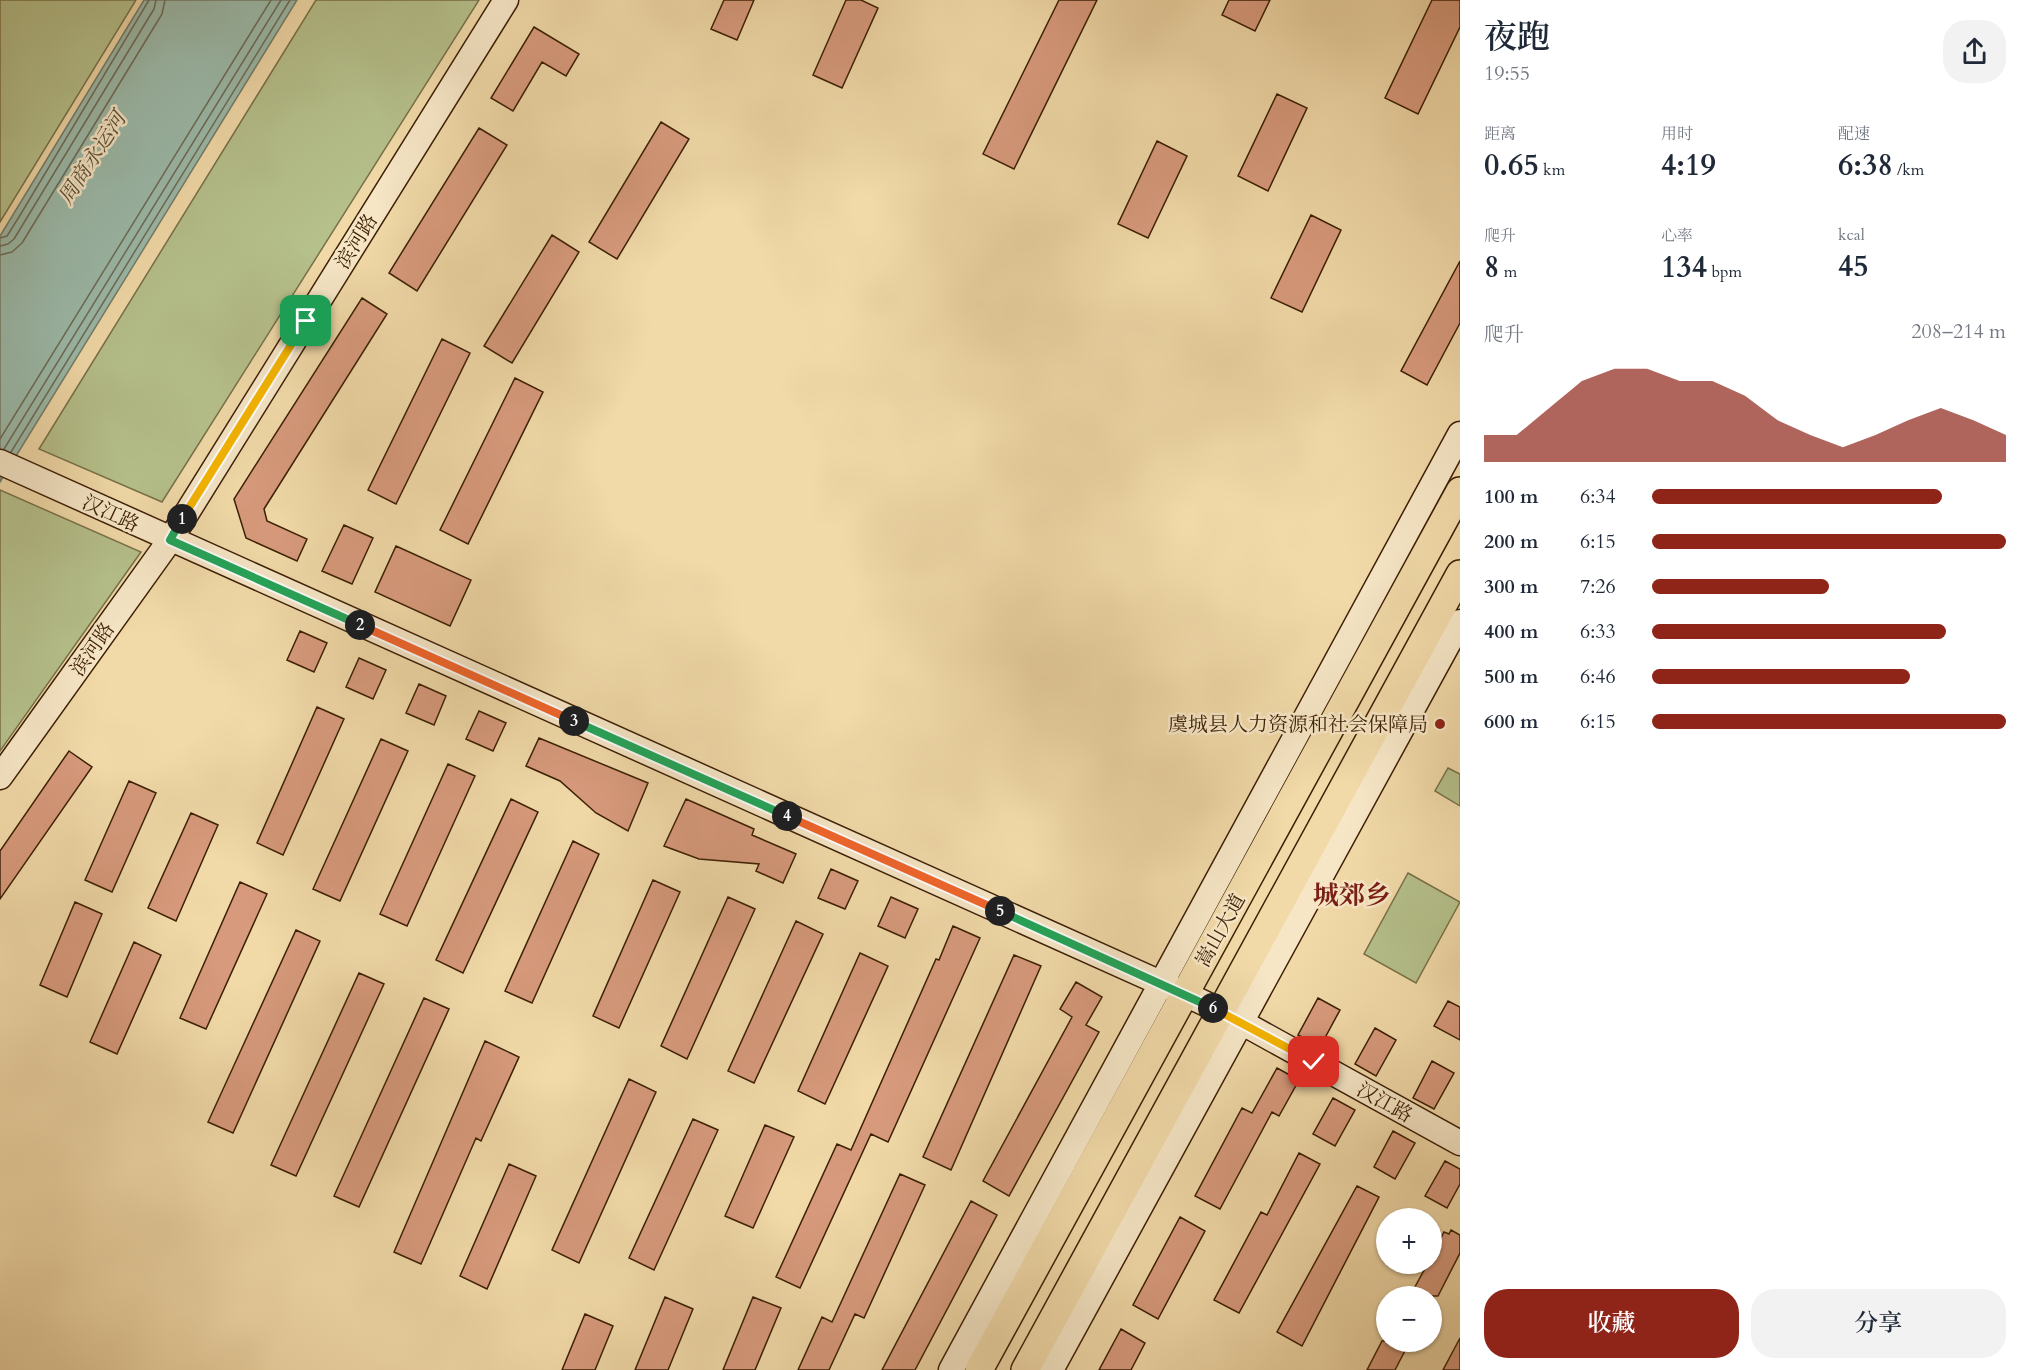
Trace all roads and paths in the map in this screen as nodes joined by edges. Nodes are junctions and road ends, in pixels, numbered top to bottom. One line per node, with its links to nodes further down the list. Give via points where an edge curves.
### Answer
1 (506, 0): 5 (street, 滨河路)
2 (1460, 434): 9 (street)
3 (0, 462): 5 (street, 汉江路)
4 (1460, 491): 9 (main road, 嵩山大道)
5 (170, 540): 8 (street, 滨河路); 9 (street, 汉江路)
6 (1460, 574): 10 (main road, 嵩山大道)
7 (1460, 622): 10 (street)
8 (0, 777)
9 (1173, 989): 10 (street, 汉江路); 12 (street); 13 (main road, 嵩山大道)
10 (1231, 1017): 11 (street, 汉江路); 14 (main road, 嵩山大道); 15 (street)
11 (1460, 1143)
12 (951, 1370)
13 (979, 1370)
14 (1025, 1370)
15 (1052, 1370)

